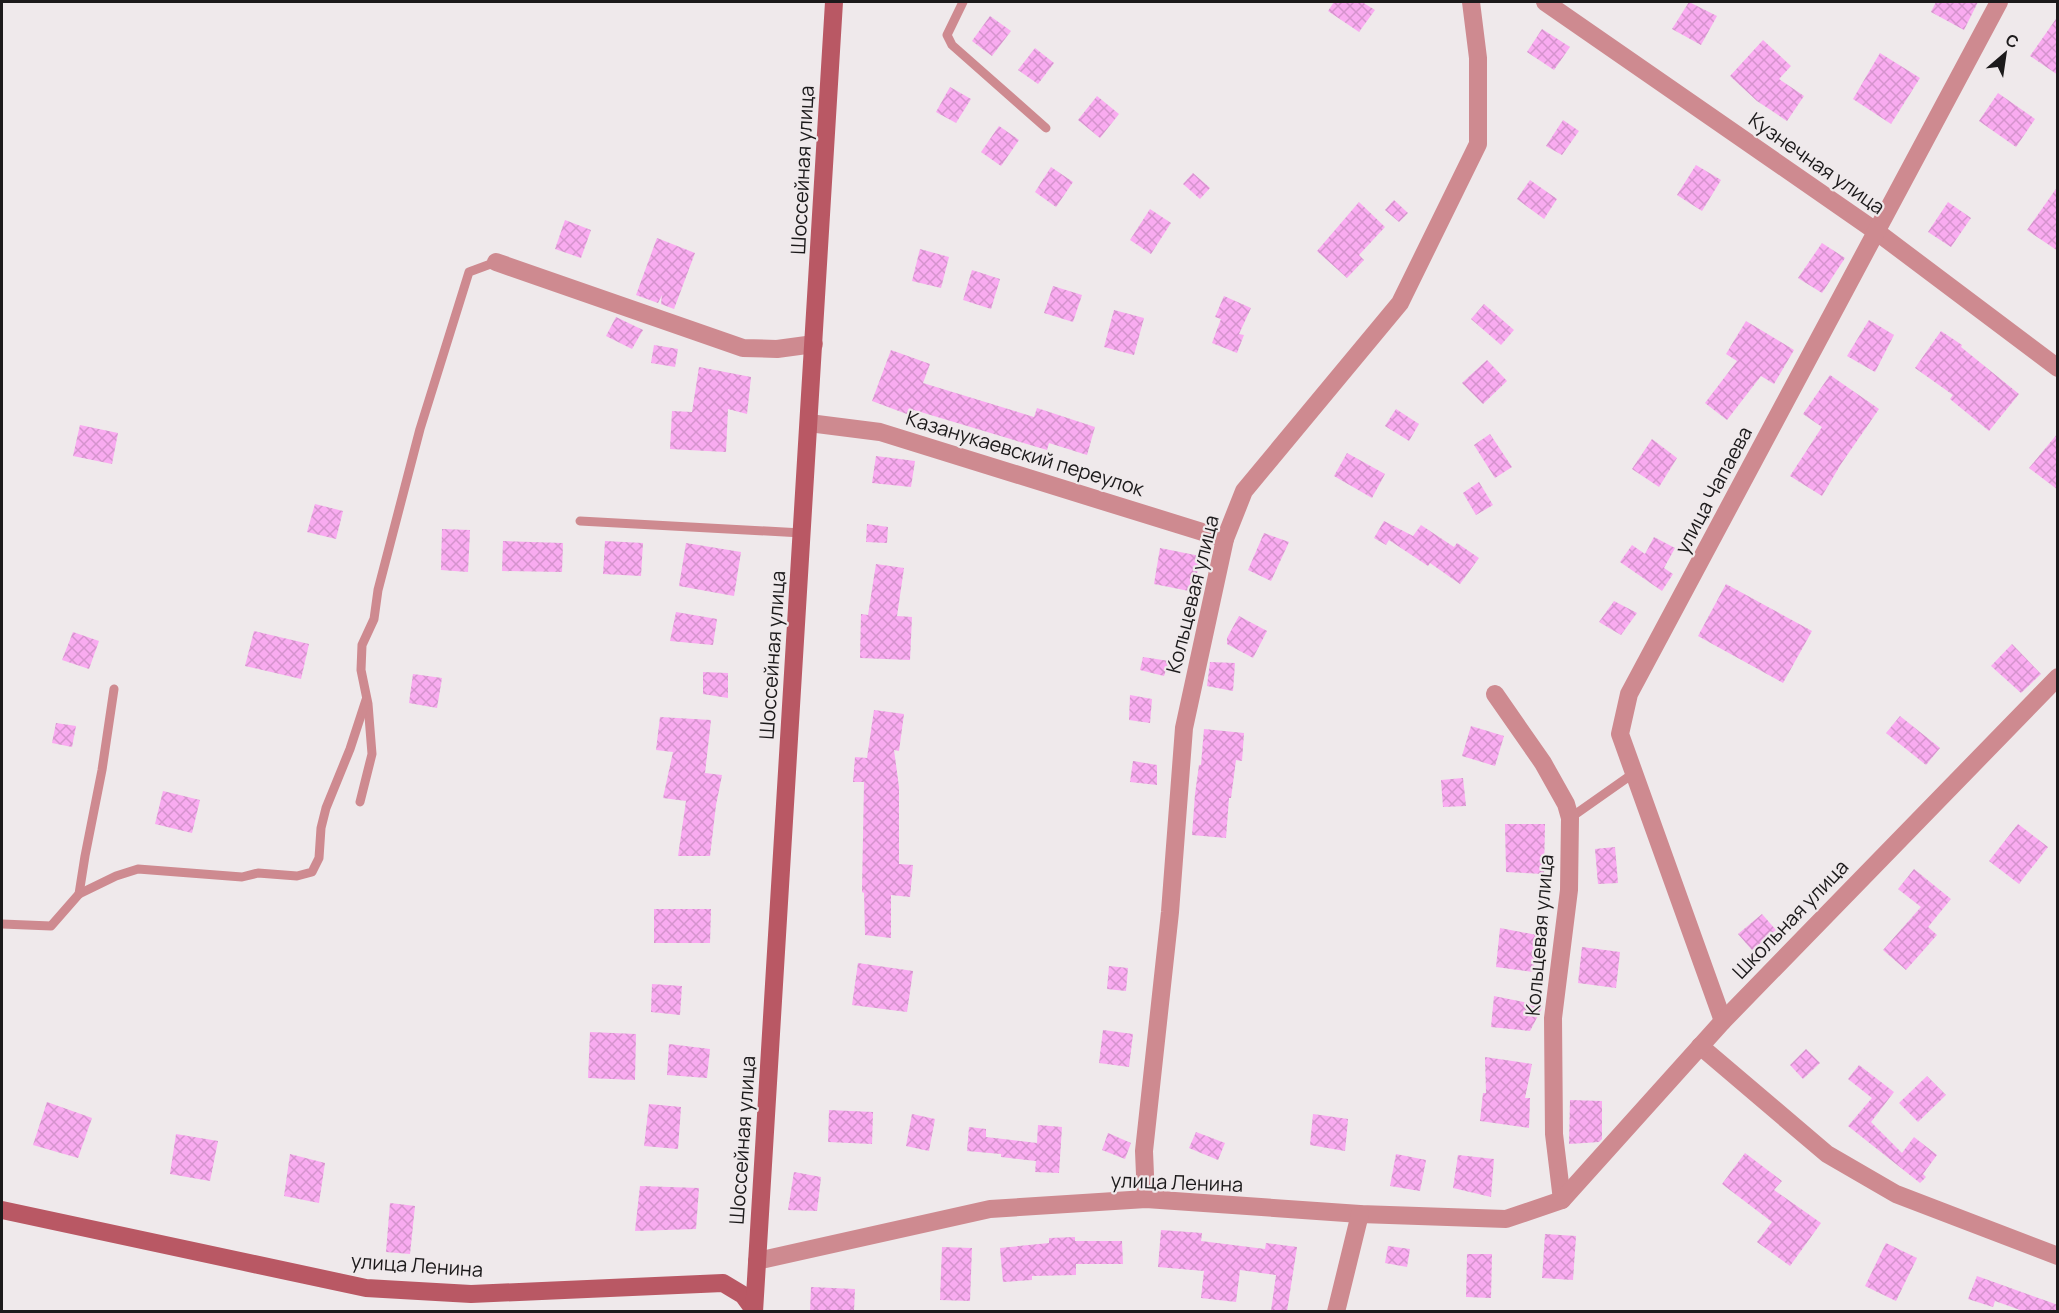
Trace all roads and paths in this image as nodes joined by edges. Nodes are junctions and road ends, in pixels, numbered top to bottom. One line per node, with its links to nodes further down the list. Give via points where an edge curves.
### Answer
1 (834, 2): 9 (street, Шоссейная улица)
2 (963, 2): 6 (lane, via 947,35 952,45)
3 (1471, 2): 14 (street, Кольцевая улица, via 1478,58 1478,144 1400,303 1244,490)
4 (1545, 2): 7 (street, Кузнечная улица)
5 (1999, 2): 7 (street, улица Чапаева)
6 (1046, 128)
7 (1877, 232): 10 (street, Кузнечная улица); 19 (street, улица Чапаева, via 1629,694 1620,734)
8 (496, 262): 9 (street, via 743,348); 18 (lane, via 469,272 420,429 374,619 362,645 361,670)
9 (814, 344): 11 (street, Шоссейная улица)
10 (2058, 368)
11 (809, 423): 13 (street, Шоссейная улица); 14 (street, Казанукаевский переулок, via 880,432)
12 (580, 520): 13 (lane)
13 (802, 533): 31 (street, Шоссейная улица)
14 (1225, 539): 26 (street, Кольцевая улица, via 1184,728 1170,912 1144,1151)
15 (2058, 677): 24 (street, Школьная улица)
16 (114, 688): 22 (lane)
17 (1495, 694): 21 (street, Кольцевая улица, via 1543,763)
18 (367, 698): 20 (lane, via 372,754); 22 (lane, via 326,808 319,858 312,872 242,877 138,869)
19 (1634, 773): 21 (lane); 24 (street, улица Чапаева)
20 (360, 802)
21 (1570, 818): 27 (street, Кольцевая улица, via 1569,890 1553,1018 1554,1134)
22 (80, 894): 23 (lane, via 51,926)
23 (2, 924)
24 (1723, 1021): 25 (street, Школьная улица)
25 (1700, 1046): 27 (street, Школьная улица); 30 (street, via 1827,1155 1896,1194)
26 (1146, 1199): 29 (street, улица Ленина); 31 (street, улица Ленина, via 990,1209)
27 (1563, 1200): 29 (street, улица Ленина, via 1506,1219)
28 (2, 1210): 32 (street, улица Ленина, via 366,1288 471,1294 723,1284 743,1295)
29 (1360, 1215): 33 (street)
30 (2058, 1256)
31 (757, 1262): 32 (street, Шоссейная улица)
32 (754, 1311)
33 (1336, 1311)

